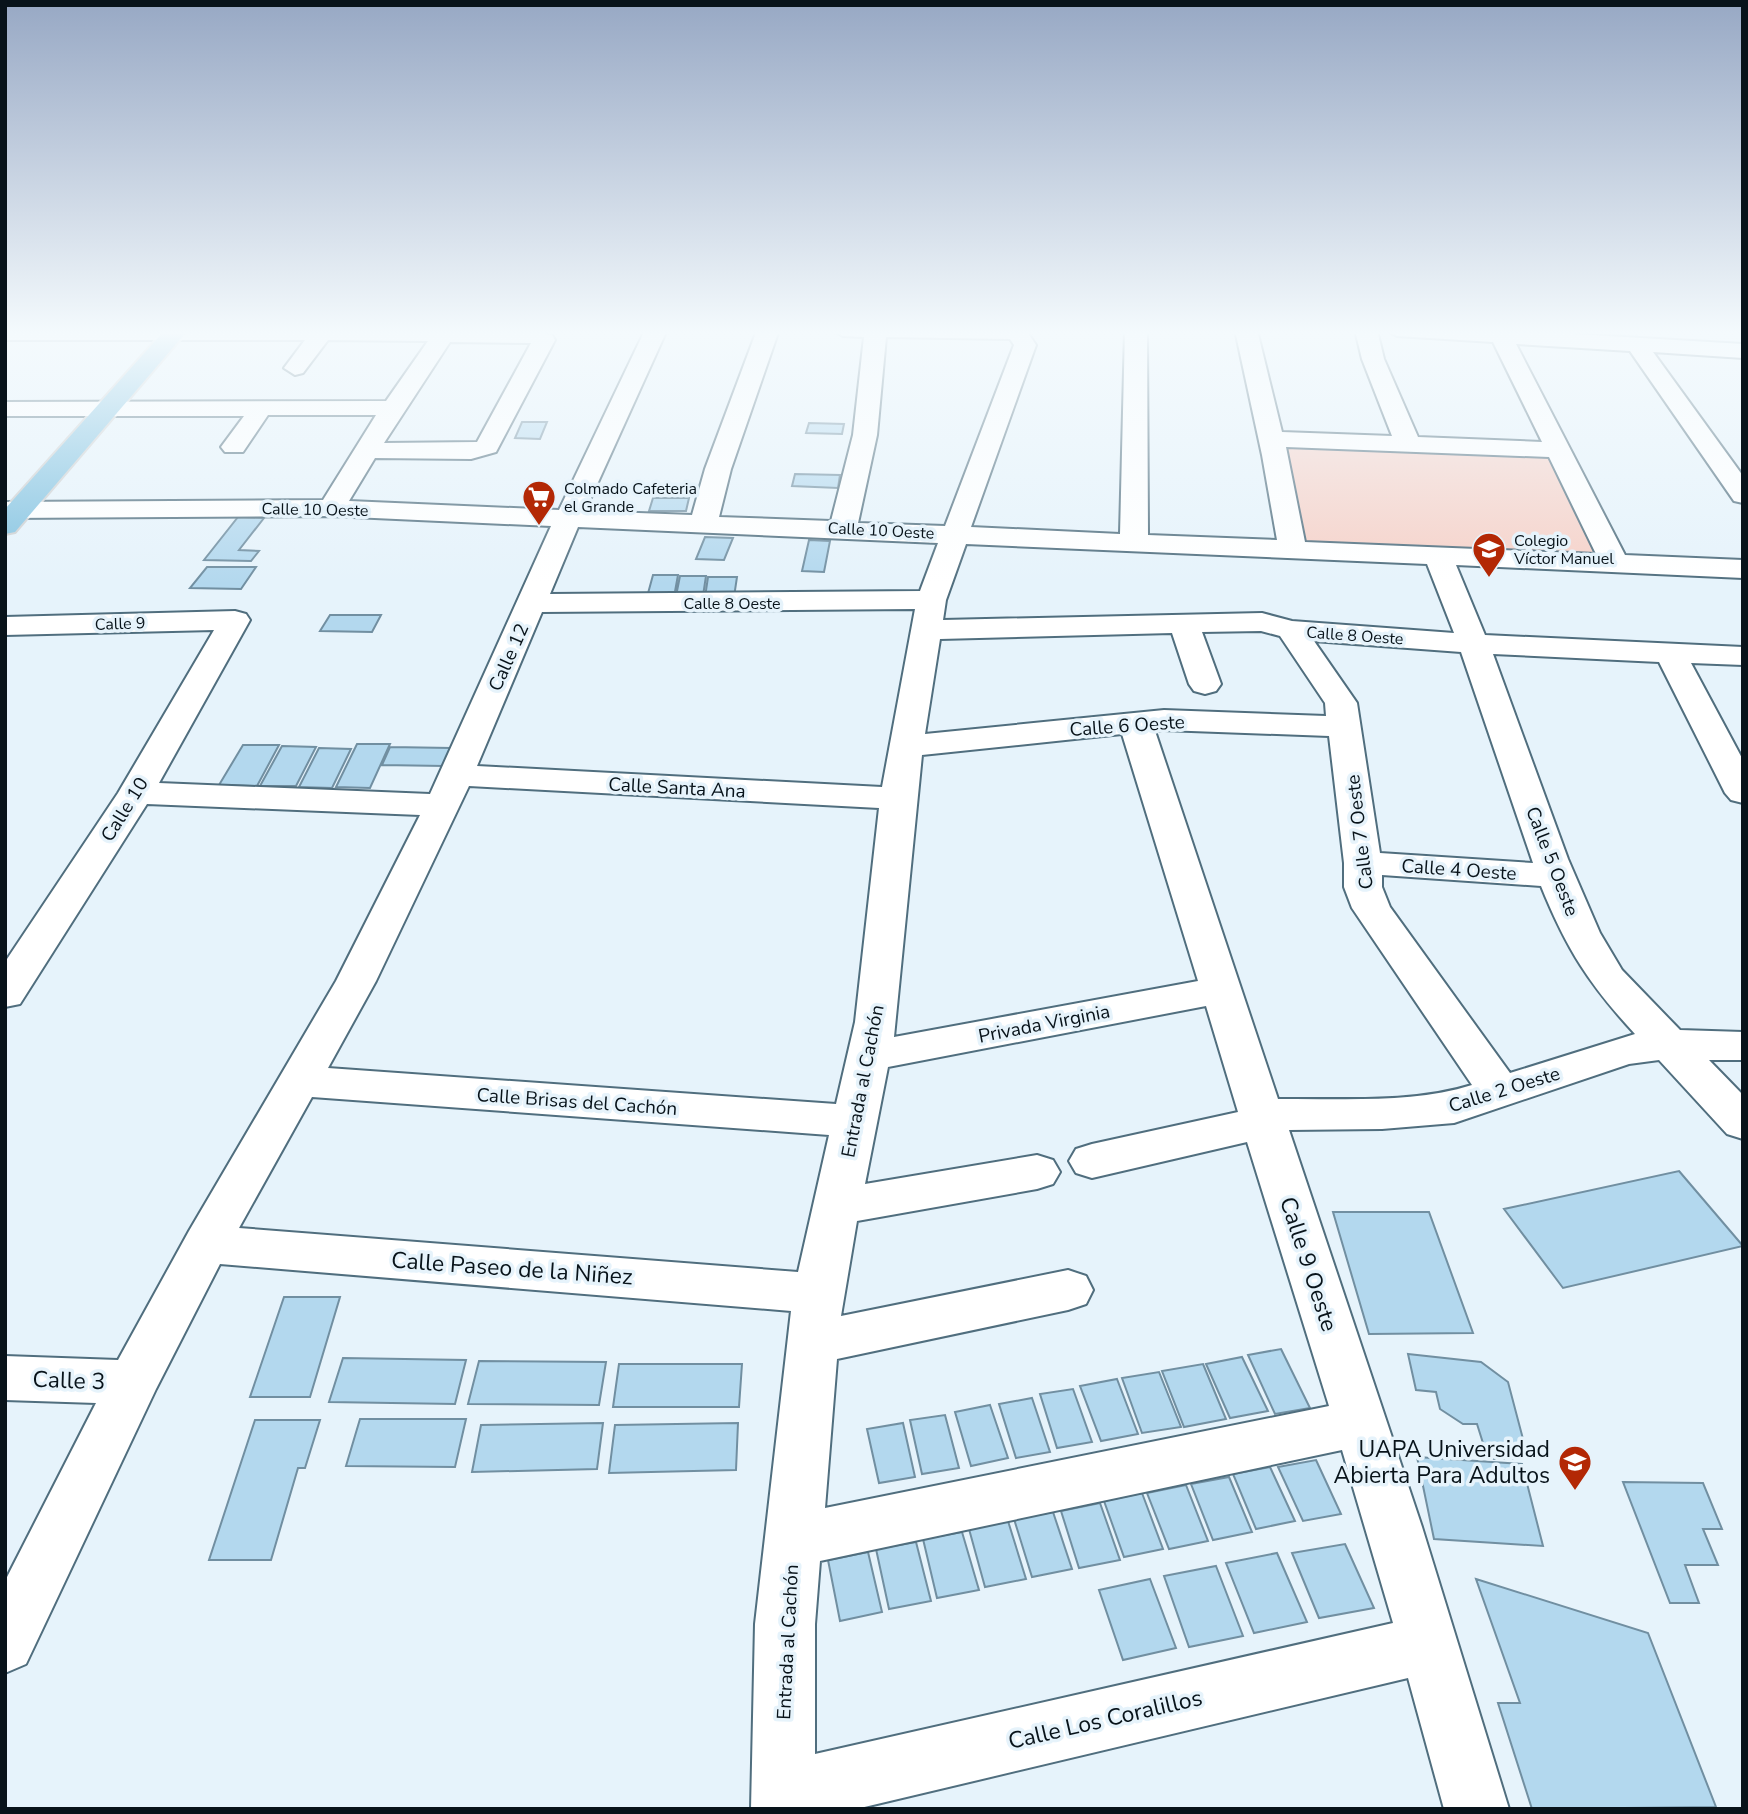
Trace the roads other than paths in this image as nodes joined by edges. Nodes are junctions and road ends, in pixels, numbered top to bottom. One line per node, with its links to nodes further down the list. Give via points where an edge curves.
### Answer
1 (101, 415): 21 (main road)
2 (256, 415): 16 (street)
3 (389, 415): 17 (street)
4 (504, 415): 17 (street, via 487,447 471,451)
5 (616, 415): 22 (street, Calle 12)
6 (738, 415): 23 (street)
7 (867, 415): 24 (street)
8 (999, 415): 25 (street, Entrada al Cachón)
9 (1135, 415): 26 (street)
10 (1266, 415): 14 (street)
11 (1396, 415): 15 (street)
12 (1542, 415): 18 (street)
13 (1686, 415): 19 (street)
14 (1272, 439): 15 (street); 27 (street)
15 (1408, 444): 18 (street)
16 (234, 447)
17 (370, 450): 20 (street)
18 (1561, 450): 29 (street)
19 (1743, 495)
20 (331, 508): 21 (street, Calle 10 Oeste); 22 (street, Calle 10 Oeste)
21 (10, 515)
22 (569, 516): 23 (street, Calle 10 Oeste); 31 (street, Calle 12)
23 (704, 522): 24 (street, Calle 10 Oeste)
24 (843, 528): 25 (street, Calle 10 Oeste)
25 (954, 533): 26 (street, Calle 10 Oeste); 32 (street, Entrada al Cachón)
26 (1134, 541): 27 (street, Calle 10 Oeste)
27 (1292, 549): 28 (street, Calle 10 Oeste)
28 (1437, 555): 29 (street, Calle 10 Oeste); 37 (street, Calle 5 Oeste)
29 (1615, 563): 30 (street, Calle 10 Oeste)
30 (1743, 569)
31 (532, 603): 32 (street, Calle 8 Oeste, via 732,604); 44 (street, Calle 12)
32 (928, 615): 34 (street, Calle 8 Oeste); 43 (street, Entrada al Cachón)
33 (235, 620): 35 (street, Calle 9); 45 (street, Calle 10)
34 (1184, 624): 36 (street, Calle 8 Oeste, via 1262,622); 40 (street)
35 (5, 626)
36 (1291, 630): 37 (street, Calle 8 Oeste); 42 (street, Calle 7 Oeste, via 1341,704)
37 (1476, 644): 38 (street, Calle 8 Oeste); 49 (street, Calle 5 Oeste)
38 (1670, 653): 39 (street, Calle 8 Oeste); 46 (street)
39 (1743, 656)
40 (1205, 684)
41 (1135, 722): 42 (street, Calle 6 Oeste); 43 (street, Calle 6 Oeste); 50 (street, Calle 9 Oeste)
42 (1346, 727): 48 (street, Calle 7 Oeste)
43 (908, 746): 47 (street, Entrada al Cachón)
44 (450, 790): 45 (street, Calle Santa Ana); 47 (street, Calle Santa Ana); 55 (street, Calle 12, via 356,981)
45 (136, 793): 51 (street, Calle 10)
46 (1743, 793)
47 (898, 799): 54 (street, Entrada al Cachón, via 876,1022)
48 (1363, 863): 49 (street, Calle 4 Oeste); 56 (street, Calle 7 Oeste, via 1363,887 1371,908)
49 (1556, 876): 52 (street, Calle 5 Oeste, via 1591,954)
50 (1221, 990): 54 (street, Privada Virginia); 57 (street, Calle 9 Oeste)
51 (5, 994)
52 (1669, 1044): 53 (street, Calle 2 Oeste); 56 (street, Calle 2 Oeste, via 1625,1050); 59 (street, Calle 5 Oeste)
53 (1743, 1046)
54 (868, 1056): 58 (street, Entrada al Cachón)
55 (300, 1081): 58 (street, Calle Brisas del Cachón); 63 (street, Calle 12)
56 (1501, 1093): 57 (street, Calle 2 Oeste, via 1454,1107)
57 (1263, 1118): 60 (street, Calle 2 Oeste); 69 (street, Calle 9 Oeste)
58 (854, 1121): 62 (street, Entrada al Cachón)
59 (1743, 1123)
60 (1092, 1161)
61 (1037, 1172): 62 (street)
62 (836, 1207): 65 (street, Entrada al Cachón)
63 (206, 1244): 65 (street, Calle Paseo de la Niñez); 68 (street, Calle 12)
64 (1068, 1290): 66 (street)
65 (818, 1293): 66 (street, Entrada al Cachón)
66 (813, 1343): 70 (street, Entrada al Cachón)
67 (5, 1378): 68 (street, Calle 3)
68 (133, 1382): 71 (street, Calle 12)
69 (1360, 1423): 70 (street); 72 (street, Calle 9 Oeste)
70 (792, 1541): 73 (street, Entrada al Cachón, via 785,1624)
71 (5, 1644)
72 (1429, 1644): 73 (street, Calle Los Coralillos); 74 (street, Calle 9 Oeste)
73 (782, 1801)
74 (1477, 1809)

